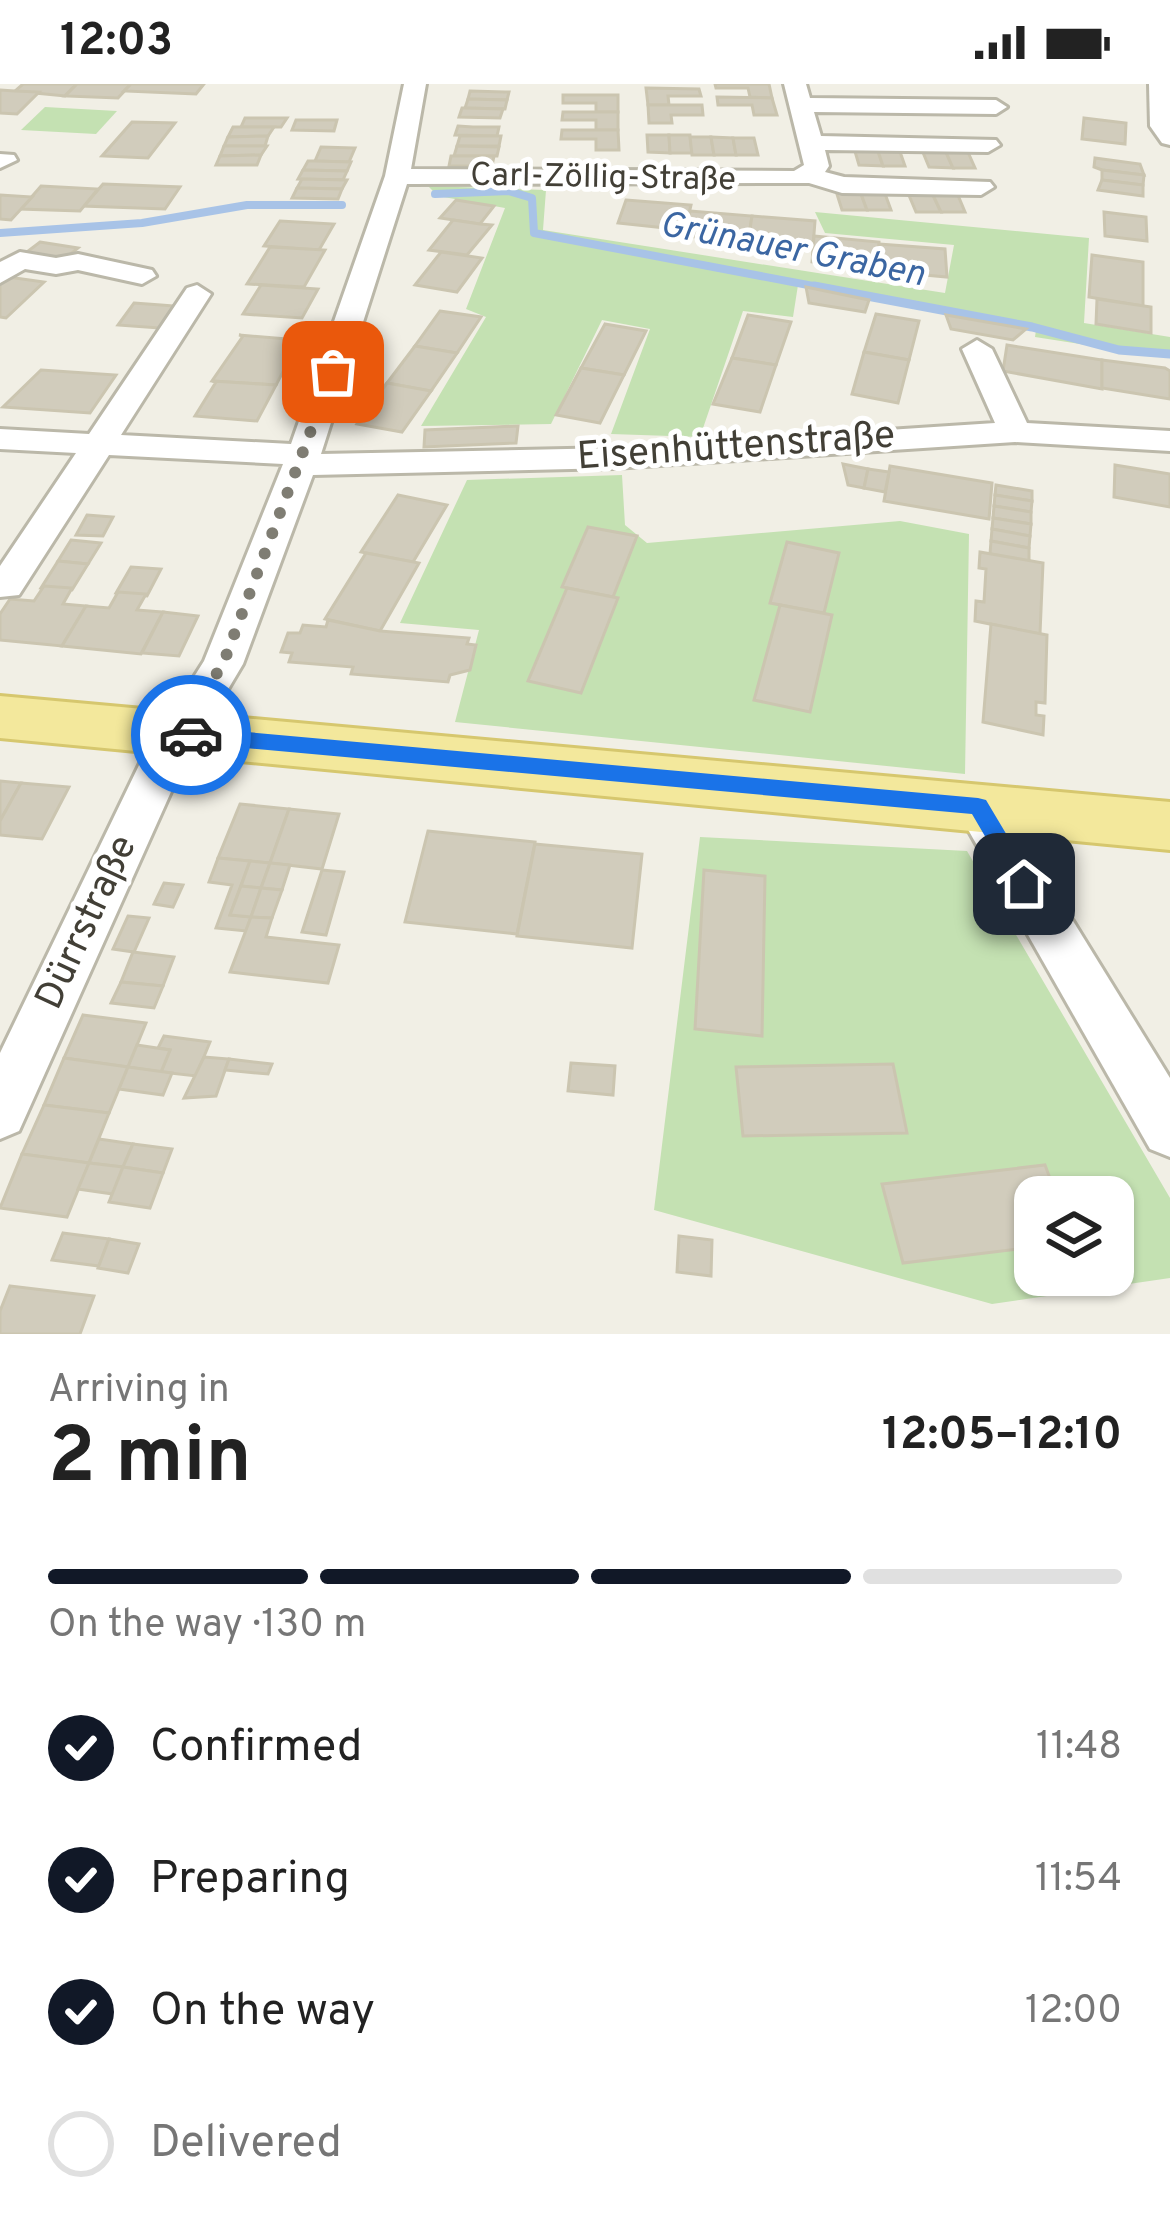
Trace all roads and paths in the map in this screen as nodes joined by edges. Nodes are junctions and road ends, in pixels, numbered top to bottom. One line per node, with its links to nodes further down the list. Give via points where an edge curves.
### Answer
1 (416, 84): 9 (street, Dürrstraße)
2 (1160, 84): 5 (street)
3 (798, 94): 4 (street); 6 (street)
4 (996, 107)
5 (1170, 137)
6 (812, 143): 7 (street); 8 (street, via 817,166)
7 (988, 145)
8 (809, 175): 9 (street, Carl-Zöllig-Straße); 10 (street, Carl-Zöllig-Straße, via 833,184)
9 (397, 176): 19 (street, Dürrstraße)
10 (981, 187)
11 (0, 275): 12 (street, via 20,260)
12 (142, 276)
13 (197, 294): 18 (street)
14 (977, 349): 15 (street)
15 (1016, 432): 17 (street, Eisenhüttenstraße); 19 (street, Eisenhüttenstraße, via 614,458)
16 (0, 439): 18 (street, Eisenhüttenstraße)
17 (1170, 441)
18 (102, 445): 19 (street, Eisenhüttenstraße); 20 (street)
19 (302, 460): 22 (street, Dürrstraße, via 223,664)
20 (6, 586)
21 (0, 717): 22 (main road)
22 (177, 734): 23 (main road); 25 (street, Dürrstraße)
23 (978, 806): 24 (main road); 26 (street)
24 (1170, 826)
25 (0, 1112)
26 (1170, 1129)

